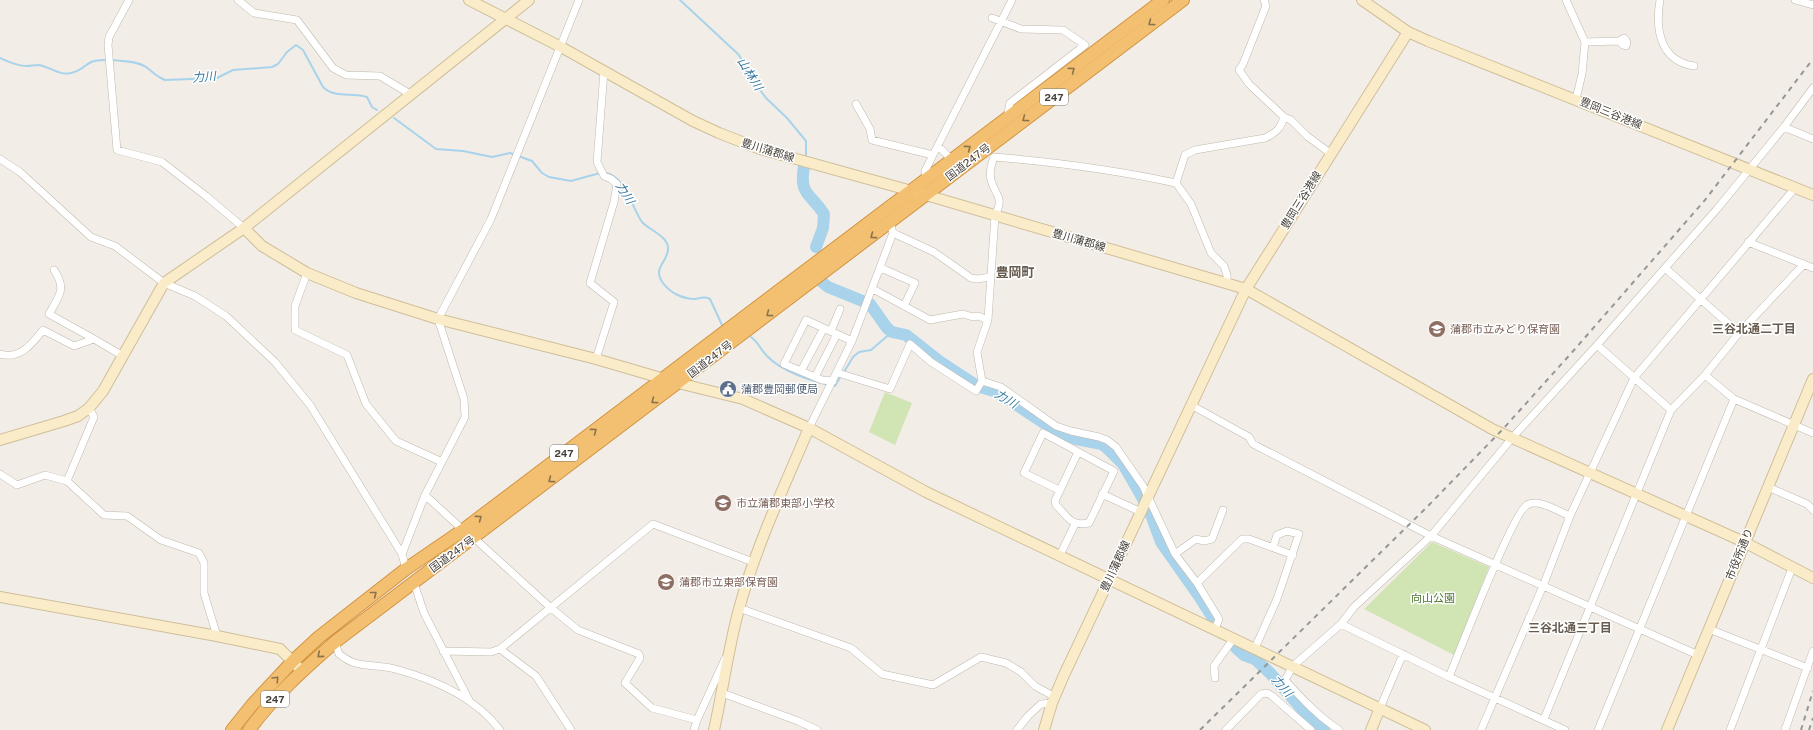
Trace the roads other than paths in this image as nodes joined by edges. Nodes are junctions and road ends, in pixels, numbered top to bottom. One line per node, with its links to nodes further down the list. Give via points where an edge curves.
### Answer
1 (129, 0): 45 (street, via 109,37 118,150 162,162)
2 (238, 0): 25 (street, via 254,13 297,20 333,68 346,76 380,76)
3 (469, 0): 16 (street, 豊川蒲郡線)
4 (529, 0): 16 (street)
5 (579, 0): 21 (street)
6 (1012, 0): 17 (street)
7 (1163, 0): 29 (highway, 国道247号 / 247, one-way to 7)
8 (1182, 0): 42 (highway, 国道247号 / 247, one-way to 42)
9 (1264, 0): 28 (street, via 1266,6 1239,70 1249,84)
10 (1362, 0): 18 (street, 豊岡三谷港線)
11 (1566, 0): 20 (street)
12 (1660, 0): 22 (street, via 1658,36 1672,57 1686,65)
13 (1794, 0): 14 (street)
14 (1813, 5)
15 (992, 18): 17 (street)
16 (506, 19): 21 (street, 豊川蒲郡線); 25 (street)
17 (1002, 21): 29 (street, via 1021,29 1063,30 1085,45 1010,103); 32 (street)
18 (1408, 32): 26 (street, 豊岡三谷港線); 33 (street, 豊岡三谷港線)
19 (1619, 41): 20 (street)
20 (1585, 42): 26 (street, via 1582,74)
21 (560, 47): 23 (street, 豊川蒲郡線); 62 (street, via 491,219)
22 (1694, 66)
23 (604, 71): 41 (street, 豊川蒲郡線, via 719,133 760,149); 72 (street, via 597,162 602,172 617,184 590,283 614,302)
24 (1813, 88): 30 (street)
25 (410, 94): 45 (street)
26 (1576, 99): 37 (street, 豊岡三谷港線)
27 (856, 104): 34 (street, via 870,129 872,140)
28 (1284, 117): 33 (street); 39 (street, via 1281,127 1266,138 1195,150 1185,155)
29 (1007, 118): 36 (highway, 国道247号 / 247, one-way to 29)
30 (1784, 127): 31 (street); 37 (street)
31 (1813, 139)
32 (938, 146): 34 (street); 36 (street)
33 (1330, 153): 57 (street, 豊岡三谷港線)
34 (933, 155): 38 (street, via 925,171)
35 (0, 158): 56 (street, via 20,172 92,236 115,246)
36 (952, 160): 38 (highway, 国道247号 / 247)
37 (1749, 170): 40 (street, 豊岡三谷港線); 50 (street)
38 (926, 180): 41 (highway, 国道247号 / 247)
39 (1176, 182): 44 (street, via 1118,171 994,157 990,170 991,180 1000,205); 55 (street, via 1191,204 1211,253 1224,266 1228,275)
40 (1795, 188): 43 (street, 豊岡三谷港線); 47 (street)
41 (911, 191): 42 (street, 豊川蒲郡線); 76 (highway, 国道247号 / 247)
42 (926, 195): 44 (street, 豊川蒲郡線); 46 (highway, 国道247号 / 247)
43 (1813, 195)
44 (995, 215): 54 (street); 55 (street, 豊川蒲郡線)
45 (244, 228): 53 (street, via 262,246); 56 (street)
46 (892, 228): 49 (street); 54 (street, via 934,252 971,278); 80 (highway, 国道247号 / 247, one-way to 80)
47 (1748, 242): 48 (street); 59 (street)
48 (1804, 264): 51 (street); 65 (street)
49 (881, 268): 58 (street); 60 (street, via 916,282)
50 (1665, 268): 59 (street); 69 (street)
51 (1813, 268)
52 (54, 270): 67 (street, via 61,280 61,293 49,314)
53 (307, 273): 62 (street, via 356,293); 93 (street, via 295,306 295,330 347,355 366,404 396,441)
54 (990, 277): 63 (street)
55 (1227, 282): 57 (street, 豊川蒲郡線)
56 (164, 283): 71 (street); 113 (street, via 195,296 226,316 275,362 310,405)
57 (1246, 288): 84 (street, 豊川蒲郡線); 90 (street)
58 (873, 289): 60 (street); 68 (street)
59 (1701, 299): 65 (street); 78 (street)
60 (904, 306): 63 (street, via 930,320 963,314)
61 (840, 309): 66 (street)
62 (438, 318): 72 (street); 93 (street, via 464,399 465,417)
63 (988, 320): 82 (street, via 977,352)
64 (824, 328): 66 (street); 73 (street); 73 (street, via 806,320 784,364)
65 (1739, 332): 75 (street)
66 (834, 333): 68 (street); 77 (street)
67 (94, 339): 70 (street, via 74,346 43,330 20,354); 71 (street)
68 (852, 341): 74 (street)
69 (1597, 345): 78 (street); 90 (street)
70 (0, 354)
71 (123, 356): 85 (street, via 103,392)
72 (596, 359): 76 (street)
73 (801, 371): 77 (street)
74 (841, 374): 81 (street); 82 (street, via 890,389 910,344 931,362 976,391)
75 (1705, 375): 83 (street); 86 (street)
76 (664, 377): 80 (street); 108 (highway, 国道247号 / 247, one-way to 76)
77 (815, 377): 81 (street)
78 (1634, 378): 86 (street); 94 (street)
79 (1813, 379): 87 (street, 市役所通り)
80 (678, 383): 88 (street, via 743,399); 110 (highway, 国道247号 / 247, one-way to 110)
81 (832, 384): 88 (street)
82 (980, 384): 102 (street, via 1001,388 1056,426 1107,440 1125,458)
83 (1734, 399): 87 (street); 106 (street)
84 (1191, 405): 102 (street, 豊川蒲郡線); 109 (street, via 1249,437 1253,444)
85 (89, 408): 91 (street, via 78,416); 96 (street, via 94,417)
86 (1671, 410): 101 (street)
87 (1794, 425): 89 (street); 97 (street, 市役所通り)
88 (809, 428): 115 (street, via 926,492); 117 (street)
89 (1813, 432)
90 (1512, 438): 94 (street); 109 (street)
91 (0, 440)
92 (1078, 452): 98 (street); 98 (street, via 1043,433 1024,472); 99 (street, via 1114,471)
93 (442, 462): 100 (street)
94 (1589, 473): 101 (street); 105 (street)
95 (0, 474): 96 (street, via 17,485 45,475)
96 (67, 481): 134 (street, via 104,515 128,516 161,540 198,553 204,563 204,593)
97 (1768, 487): 104 (street, via 1807,504); 111 (street, 市役所通り)
98 (1059, 490): 107 (street, via 1056,505)
99 (1102, 494): 102 (street); 107 (street, via 1089,523)
100 (425, 495): 108 (street); 113 (street)
101 (1637, 495): 106 (street); 129 (street)
102 (1145, 504): 114 (street); 121 (street, 豊川蒲郡線)
103 (1223, 510): 114 (street, via 1212,539 1196,539)
104 (1813, 510)
105 (1570, 516): 118 (street, via 1538,503 1528,504 1519,513); 125 (street)
106 (1685, 516): 111 (street); 133 (street)
107 (1075, 524): 115 (street)
108 (463, 530): 120 (highway, 国道247号 / 247)
109 (1431, 536): 118 (street); 130 (street, via 1354,607)
110 (474, 538): 123 (highway, 国道247号 / 247); 127 (street)
111 (1744, 542): 119 (street); 132 (street, 市役所通り)
112 (1273, 547): 116 (street); 116 (street, via 1277,535 1287,531 1299,534); 124 (street, via 1242,539)
113 (402, 554): 120 (street)
114 (1175, 554): 124 (street)
115 (1060, 555): 121 (street)
116 (1293, 555): 137 (street)
117 (753, 562): 127 (street, via 653,524); 128 (street)
118 (1496, 564): 125 (street); 149 (street)
119 (1792, 568): 122 (street); 139 (street)
120 (406, 569): 145 (highway, 国道247号 / 247, one-way to 120)
121 (1109, 578): 131 (street); 154 (street, 豊川蒲郡線)
122 (1813, 578)
123 (414, 582): 136 (highway, 国道247号 / 247); 140 (street, via 424,613)
124 (1197, 583): 131 (street, via 1219,619)
125 (1542, 586): 129 (street); 152 (street)
126 (0, 598): 134 (street)
127 (552, 608): 138 (street); 157 (street, via 578,630 639,654 640,658 626,683 652,708)
128 (739, 608): 141 (street); 154 (street, via 851,648 882,674 933,685 981,657 1006,662)
129 (1590, 608): 133 (street); 156 (street)
130 (1341, 624): 143 (street); 146 (street)
131 (1215, 629): 135 (street)
132 (1709, 629): 139 (street); 144 (street, 市役所通り)
133 (1640, 631): 144 (street); 174 (street)
134 (217, 636): 145 (street, via 280,649)
135 (1234, 638): 137 (street); 150 (street, via 1214,666)
136 (335, 642): 148 (highway, 国道247号 / 247, one-way to 148); 153 (street, via 339,654 352,663 394,668 438,684)
137 (1255, 648): 146 (street)
138 (500, 649): 140 (street, via 492,652); 161 (street, via 536,676)
139 (1761, 650): 147 (street); 176 (street)
140 (444, 651): 153 (street)
141 (728, 651): 151 (street); 157 (street)
142 (1813, 651): 147 (street)
143 (1403, 654): 149 (street); 155 (street)
144 (1698, 655): 175 (street, 市役所通り)
145 (292, 661): 148 (street); 158 (highway, 国道247号 / 247, one-way to 145)
146 (1293, 666): 155 (street); 169 (street, via 1285,680 1322,718)
147 (1808, 668): 177 (street)
148 (302, 671): 159 (highway, 国道247号 / 247, via 262,713)
149 (1449, 677): 152 (street)
150 (1215, 678)
151 (722, 693): 163 (street); 164 (street)
152 (1495, 698): 156 (street); 172 (street)
153 (469, 700): 160 (street, via 493,720)
154 (1053, 700): 165 (street, via 1041,704); 166 (street, 豊川蒲郡線)
155 (1380, 708): 170 (street); 171 (street)
156 (1544, 719): 173 (street)
157 (697, 720): 162 (street)
158 (232, 730)
159 (250, 730)
160 (500, 730)
161 (571, 730)
162 (694, 730)
163 (714, 730)
164 (817, 730)
165 (1017, 730)
166 (1044, 730)
167 (1226, 730): 168 (street, via 1261,694 1267,693)
168 (1311, 730)
169 (1339, 730)
170 (1371, 730)
171 (1426, 730)
172 (1481, 730)
173 (1565, 730)
174 (1598, 730)
175 (1666, 730)
176 (1730, 730)
177 (1785, 730)

